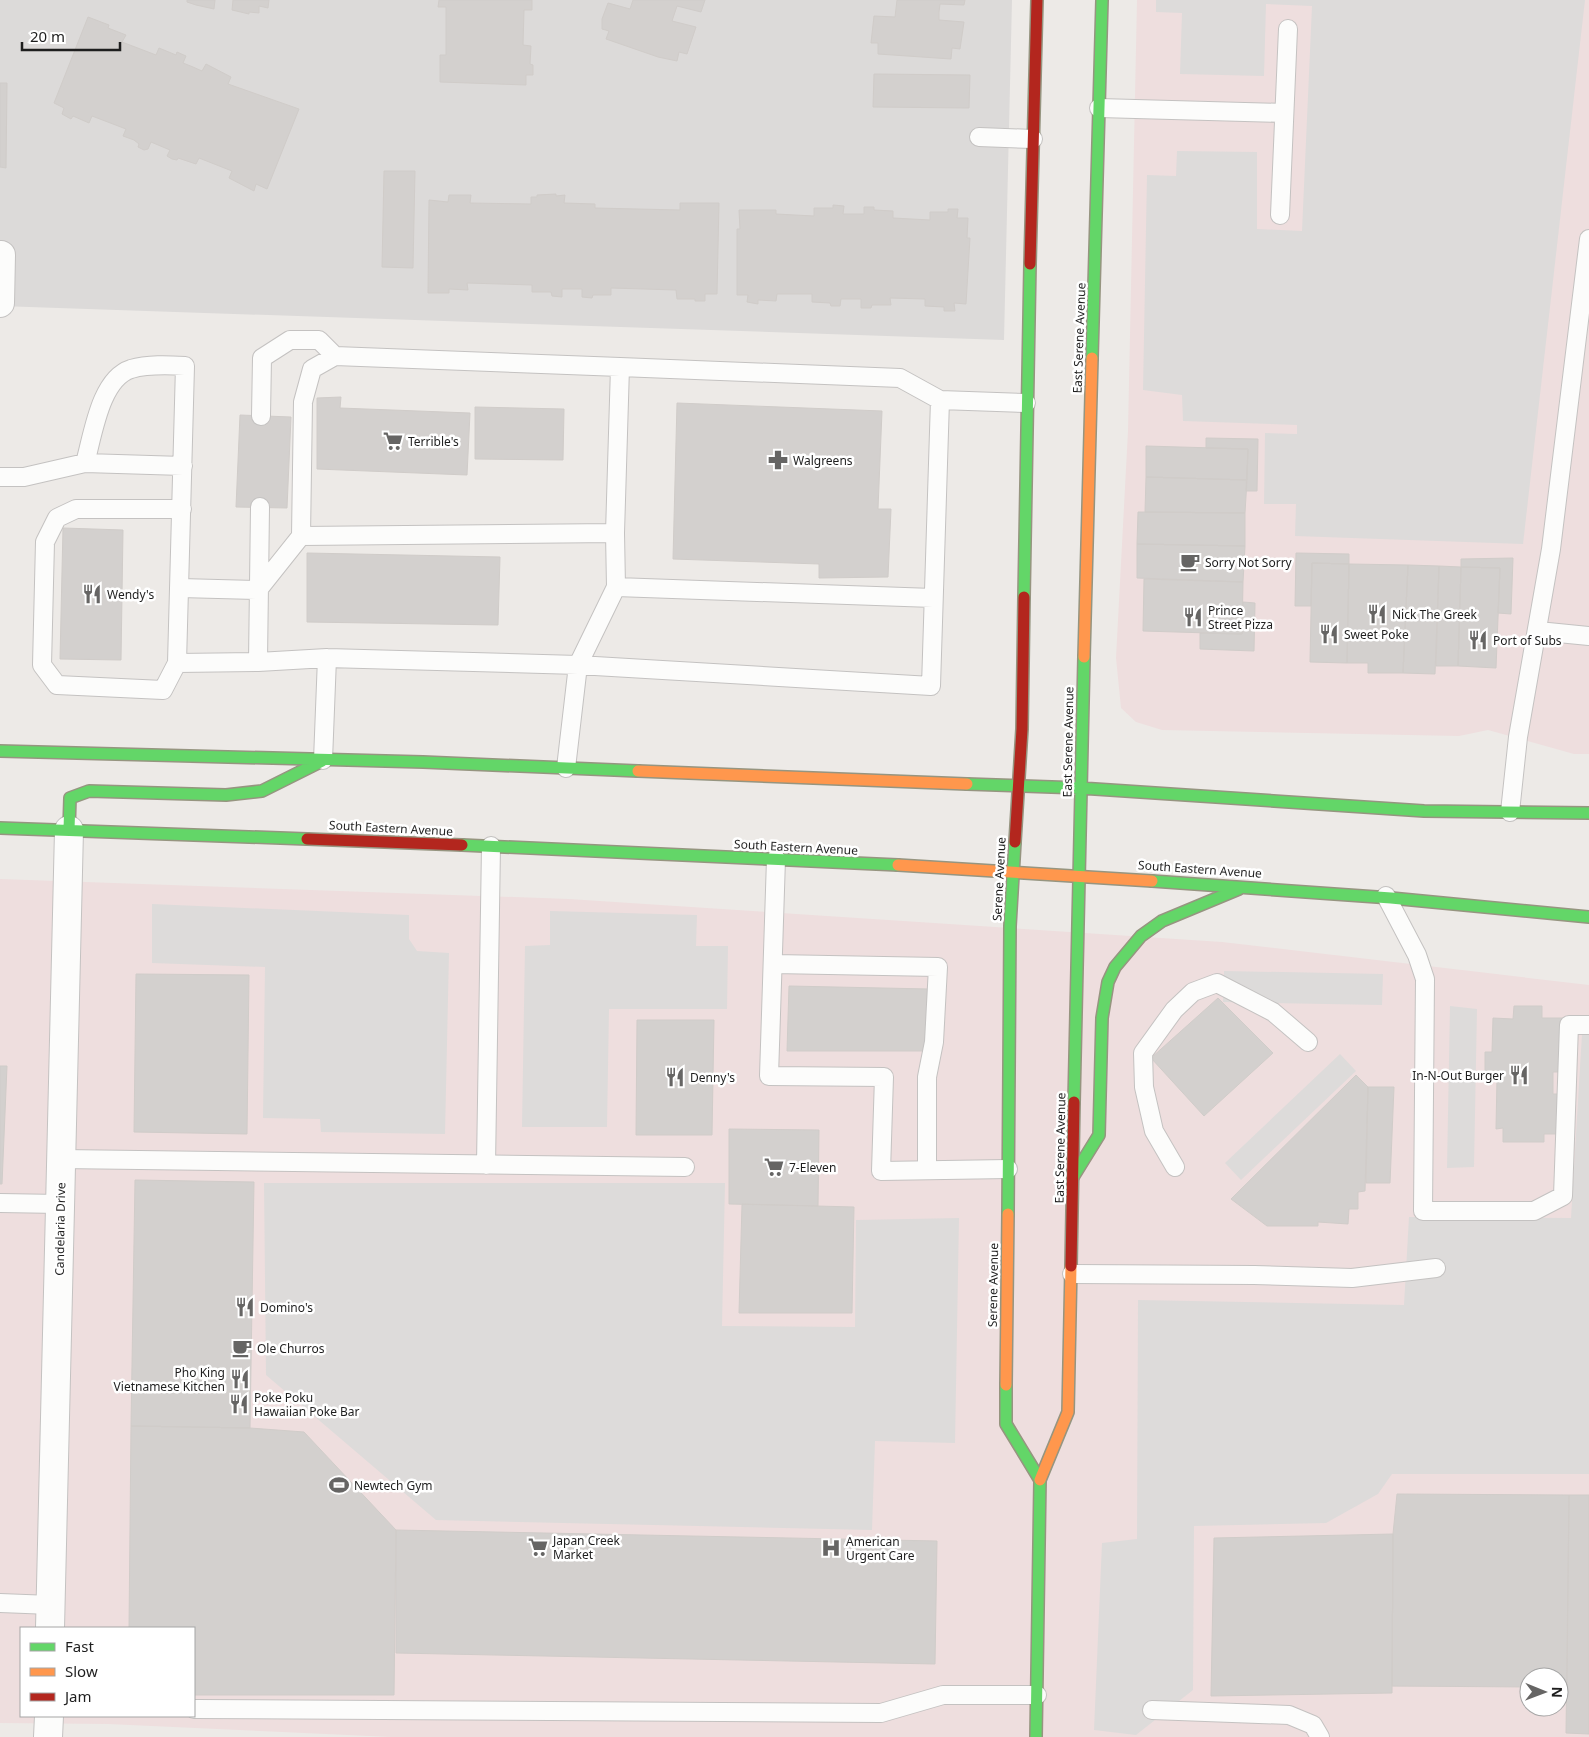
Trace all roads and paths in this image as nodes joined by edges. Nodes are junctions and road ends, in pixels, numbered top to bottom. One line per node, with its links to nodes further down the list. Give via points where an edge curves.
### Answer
1 (1037, 0): 7 (main road)
2 (1102, 0): 4 (main road, East Serene Avenue)
3 (1288, 29): 5 (lane)
4 (1099, 108): 5 (lane); 38 (main road, East Serene Avenue)
5 (1284, 113): 8 (lane)
6 (980, 137): 7 (lane)
7 (1033, 139): 15 (main road)
8 (1280, 216)
9 (1589, 239): 28 (lane, via 1554,529)
10 (1, 255): 11 (street)
11 (0, 303)
12 (335, 356): 13 (lane); 16 (lane, via 319,340 290,340 262,358); 23 (lane, via 312,369 303,402)
13 (620, 368): 14 (lane, via 900,378); 22 (lane)
14 (940, 400): 15 (lane); 27 (lane)
15 (1026, 403): 37 (main road, via 1022,729)
16 (261, 416)
17 (86, 463): 18 (lane); 18 (lane, via 108,386 130,370 161,365 185,366); 19 (lane, via 24,477)
18 (183, 466): 21 (lane)
19 (0, 477)
20 (260, 508): 26 (lane)
21 (182, 509): 25 (lane); 32 (lane, via 76,509 57,518 45,542 42,665 56,685 162,690)
22 (615, 533): 23 (lane); 24 (lane)
23 (301, 536): 26 (lane)
24 (616, 587): 27 (lane); 33 (lane)
25 (180, 588): 26 (lane); 32 (lane)
26 (258, 590): 31 (lane)
27 (933, 598): 33 (lane, via 931,686)
28 (1538, 631): 29 (lane); 39 (lane, via 1518,737)
29 (1589, 636)
30 (327, 658): 31 (lane); 33 (lane); 35 (lane)
31 (258, 662): 32 (lane)
32 (177, 663)
33 (578, 665): 36 (lane)
34 (0, 751): 35 (main road)
35 (323, 760): 36 (main road); 42 (main road, via 262,791 226,794 89,791 70,798)
36 (566, 768): 37 (main road)
37 (1018, 786): 38 (main road); 45 (main road, Serene Avenue)
38 (1080, 788): 39 (main road, via 1424,811); 46 (main road, East Serene Avenue)
39 (1510, 812): 40 (main road)
40 (1589, 813)
41 (0, 828): 42 (main road, South Eastern Avenue)
42 (69, 830): 43 (main road, South Eastern Avenue); 53 (street, Candelaria Drive)
43 (490, 846): 44 (main road, South Eastern Avenue); 54 (lane)
44 (776, 859): 45 (main road, South Eastern Avenue); 50 (lane)
45 (1013, 871): 46 (main road, South Eastern Avenue); 57 (main road, Serene Avenue)
46 (1079, 875): 47 (main road, South Eastern Avenue); 59 (main road, East Serene Avenue)
47 (1249, 886): 48 (main road, South Eastern Avenue); 59 (main road, via 1162,921 1141,936 1115,967 1108,982 1102,1018 1098,1136)
48 (1386, 896): 49 (main road, South Eastern Avenue); 51 (lane, via 1417,954 1425,979 1422,1211 1534,1211 1563,1196 1569,1025)
49 (1589, 916)
50 (774, 964): 58 (lane, via 769,1076 884,1077 882,1170); 58 (lane, via 938,967 934,1042 927,1077)
51 (1589, 1025)
52 (1308, 1042): 56 (lane, via 1273,1012 1216,983 1193,992 1174,1010 1143,1053 1144,1087 1154,1131)
53 (61, 1159): 54 (lane); 61 (street, Candelaria Drive)
54 (486, 1164): 55 (lane)
55 (685, 1167)
56 (1175, 1167)
57 (1008, 1169): 58 (lane); 64 (main road, Serene Avenue, via 1006,1424)
58 (927, 1170)
59 (1073, 1177): 63 (main road, East Serene Avenue)
60 (0, 1203): 61 (lane)
61 (60, 1204): 66 (street, Candelaria Drive)
62 (1436, 1268): 63 (lane, via 1352,1278)
63 (1072, 1274): 64 (main road, East Serene Avenue, via 1068,1412)
64 (1040, 1480): 67 (main road)
65 (0, 1603): 66 (lane)
66 (51, 1617)
67 (1037, 1695): 68 (lane, via 943,1695 881,1713); 72 (main road)
68 (195, 1709)
69 (1152, 1710): 73 (lane, via 1289,1716 1313,1725)
70 (49, 1717): 71 (street)
71 (48, 1737)
72 (1036, 1737)
73 (1320, 1737)

